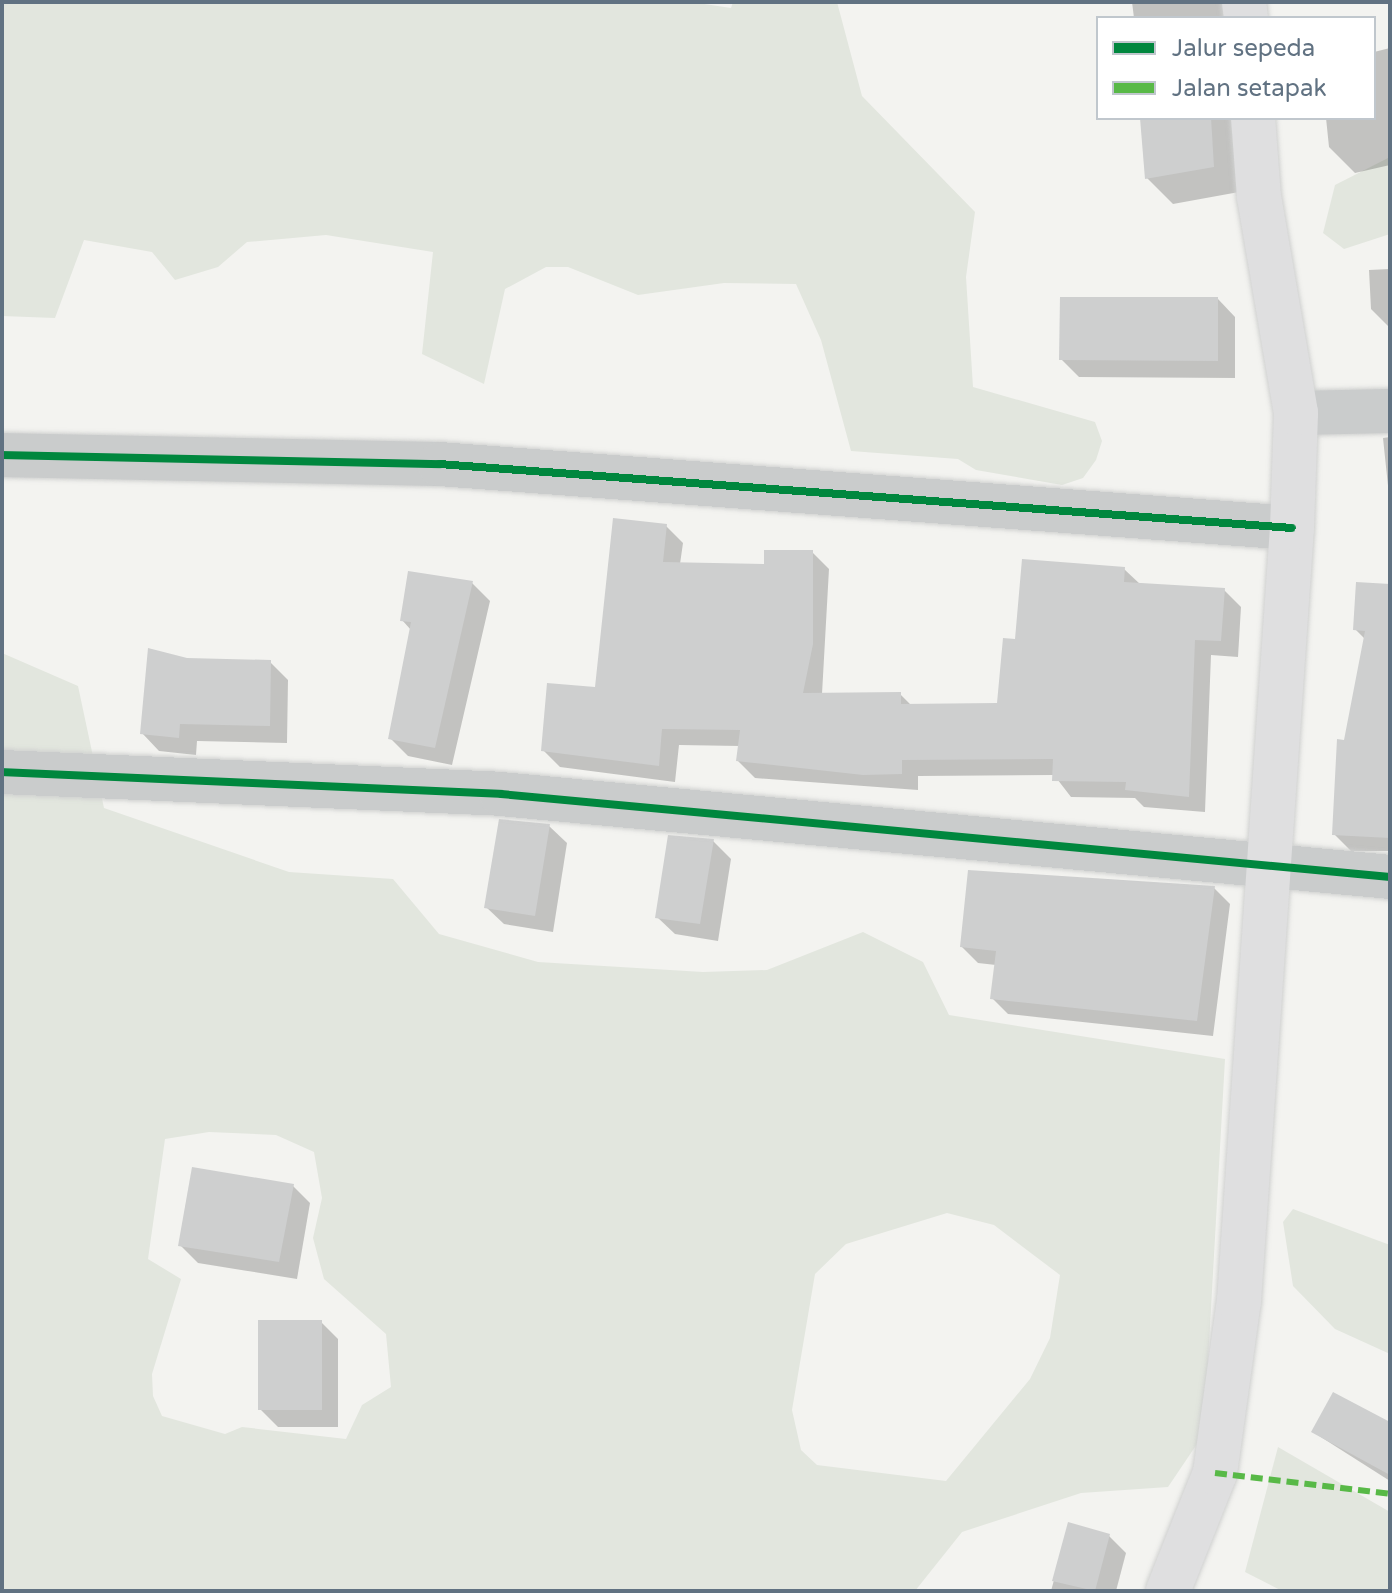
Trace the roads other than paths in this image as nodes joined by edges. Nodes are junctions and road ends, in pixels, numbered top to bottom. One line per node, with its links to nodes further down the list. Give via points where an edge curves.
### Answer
1 (1253, 120): 3 (main road, via 1259,197)
2 (1390, 411): 3 (street)
3 (1296, 413): 5 (main road)
4 (2, 455): 5 (street, via 439,464)
5 (1292, 528): 7 (main road)
6 (2, 772): 7 (street, via 501,794)
7 (1264, 867): 8 (street); 9 (main road, via 1225,1410 1215,1473)
8 (1390, 877)
9 (1168, 1591)

